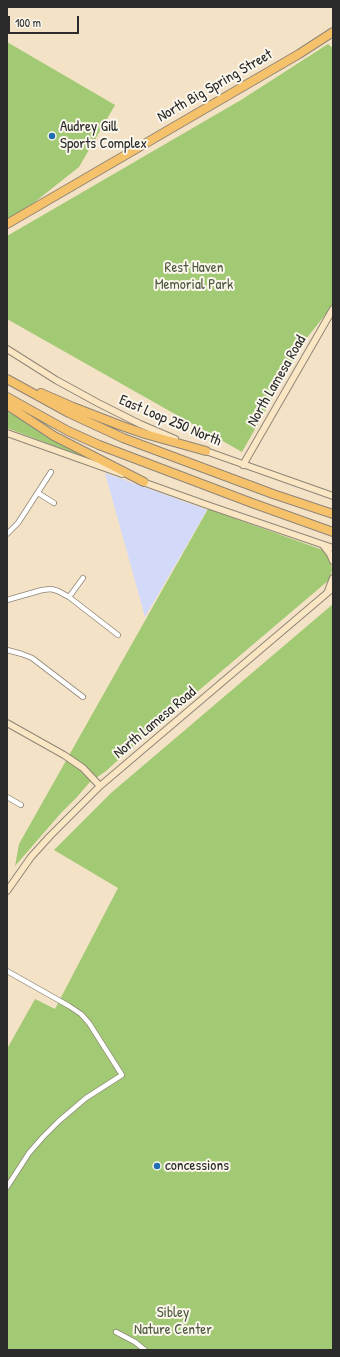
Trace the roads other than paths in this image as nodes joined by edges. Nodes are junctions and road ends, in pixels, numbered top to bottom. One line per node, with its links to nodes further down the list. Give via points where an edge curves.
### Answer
1 (333, 32): 2 (highway, North Big Spring Street)
2 (7, 224)
3 (333, 309): 11 (main road, North Lamesa Road)
4 (7, 349): 10 (main road, East Loop 250 North, via 116,413)
5 (7, 375): 10 (highway, via 97,417)
6 (7, 380): 17 (highway, via 123,438)
7 (7, 397): 18 (highway, via 98,445)
8 (7, 406): 13 (highway, via 54,436)
9 (7, 433): 13 (main road)
10 (206, 451): 11 (main road, East Loop 250 North)
11 (243, 465): 15 (main road, East Loop 250 North)
12 (51, 472): 14 (street)
13 (144, 482): 20 (main road)
14 (38, 492): 16 (street); 19 (street, via 18,523)
15 (333, 496)
16 (54, 503)
17 (333, 514)
18 (333, 532)
19 (7, 534)
20 (322, 544): 21 (main road); 22 (main road)
21 (333, 548)
22 (333, 561)
23 (83, 578): 27 (street)
24 (333, 578): 26 (main road)
25 (333, 590): 26 (main road, North Lamesa Road)
26 (326, 594): 33 (main road, North Lamesa Road)
27 (69, 597): 28 (street, via 58,591 46,589); 29 (street)
28 (7, 600)
29 (118, 635)
30 (7, 650): 31 (street, via 32,658)
31 (83, 697)
32 (7, 723): 33 (main road, via 64,755 83,768)
33 (100, 786): 36 (main road, North Lamesa Road, via 31,857)
34 (7, 797): 35 (street)
35 (21, 805)
36 (7, 891)
37 (7, 971): 38 (street, via 81,1014 89,1022 122,1075 86,1098 59,1121 30,1153)
38 (7, 1187)
39 (116, 1332): 40 (street)
40 (145, 1350)

